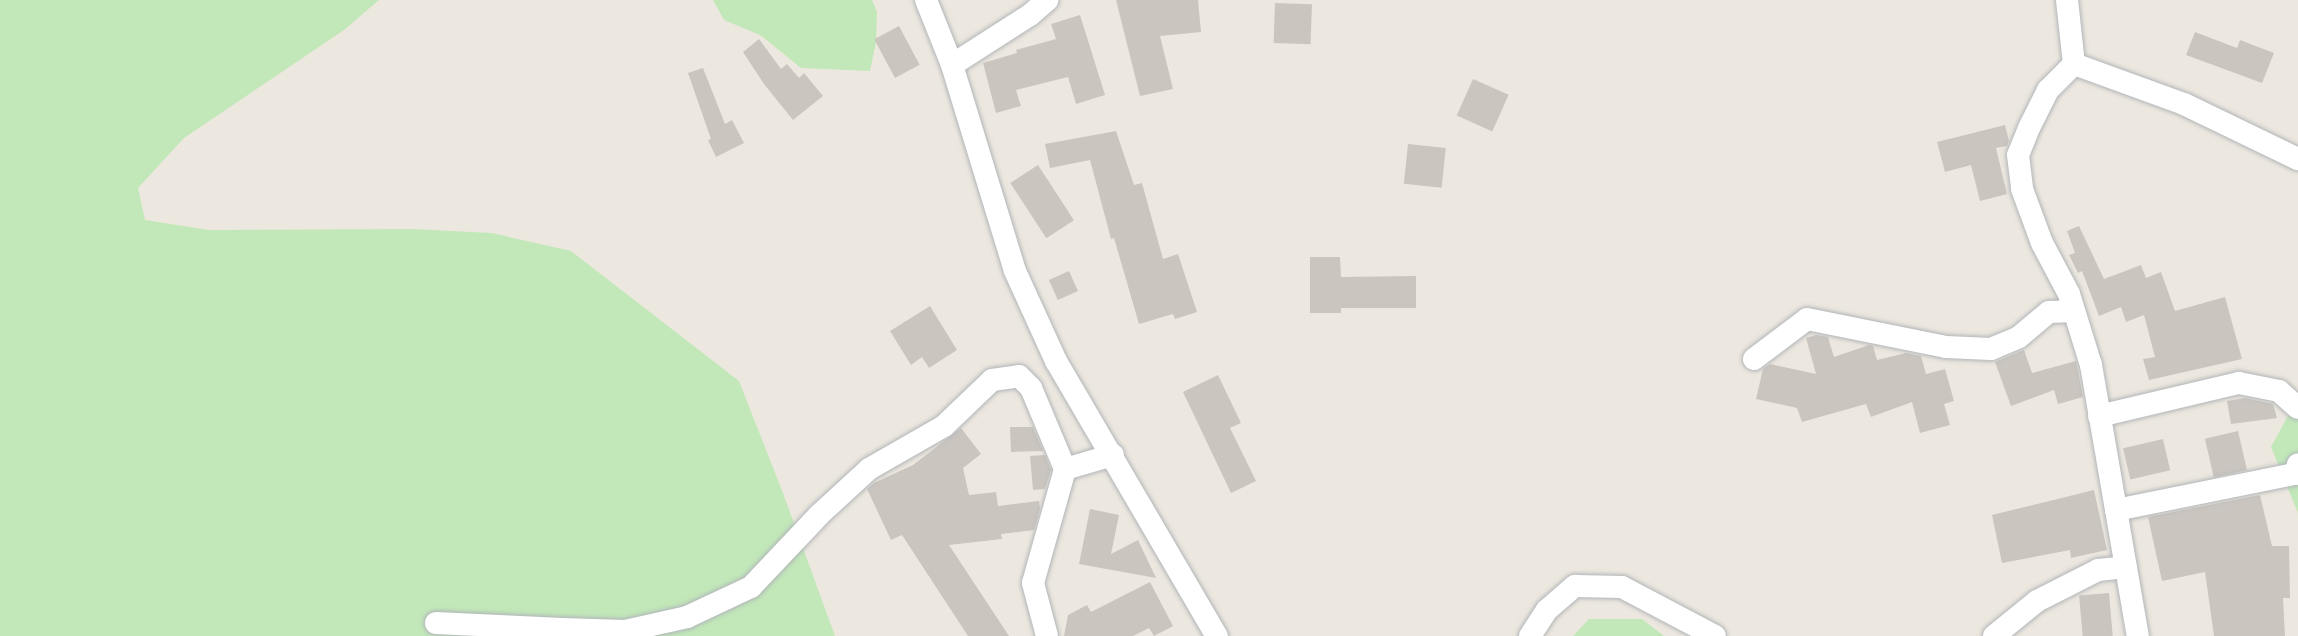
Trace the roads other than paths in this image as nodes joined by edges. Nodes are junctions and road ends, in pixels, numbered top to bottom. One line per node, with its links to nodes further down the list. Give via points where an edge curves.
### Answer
1 (927, 0): 5 (street)
2 (1047, 0): 5 (street)
3 (2067, 0): 4 (street)
4 (2074, 64): 6 (street, via 2184,104); 7 (street, via 2048,90 2018,155 2022,189)
5 (952, 65): 11 (street, via 1015,271 1056,361)
6 (2298, 159)
7 (2074, 311): 8 (street, via 2049,312 2019,337 1991,349 1946,347 1807,319); 10 (street, via 2091,365)
8 (1754, 359)
9 (2298, 408): 10 (street, via 2280,391 2239,383)
10 (2100, 416): 14 (street)
11 (1113, 455): 13 (street); 19 (street)
12 (2298, 464): 14 (street, via 2295,474)
13 (1065, 469): 17 (street, via 1031,388 1019,376 992,380 944,426 869,469 751,587 687,617 625,631); 18 (street, via 1033,583)
14 (2116, 510): 15 (street)
15 (2126, 567): 22 (street, via 2098,570 2037,601); 23 (street)
16 (436, 622): 17 (street)
17 (563, 633)
18 (1047, 636)
19 (1217, 636)
20 (1530, 636): 21 (street, via 1547,610 1575,586 1622,587)
21 (1715, 636)
22 (1994, 636)
23 (2138, 636)

